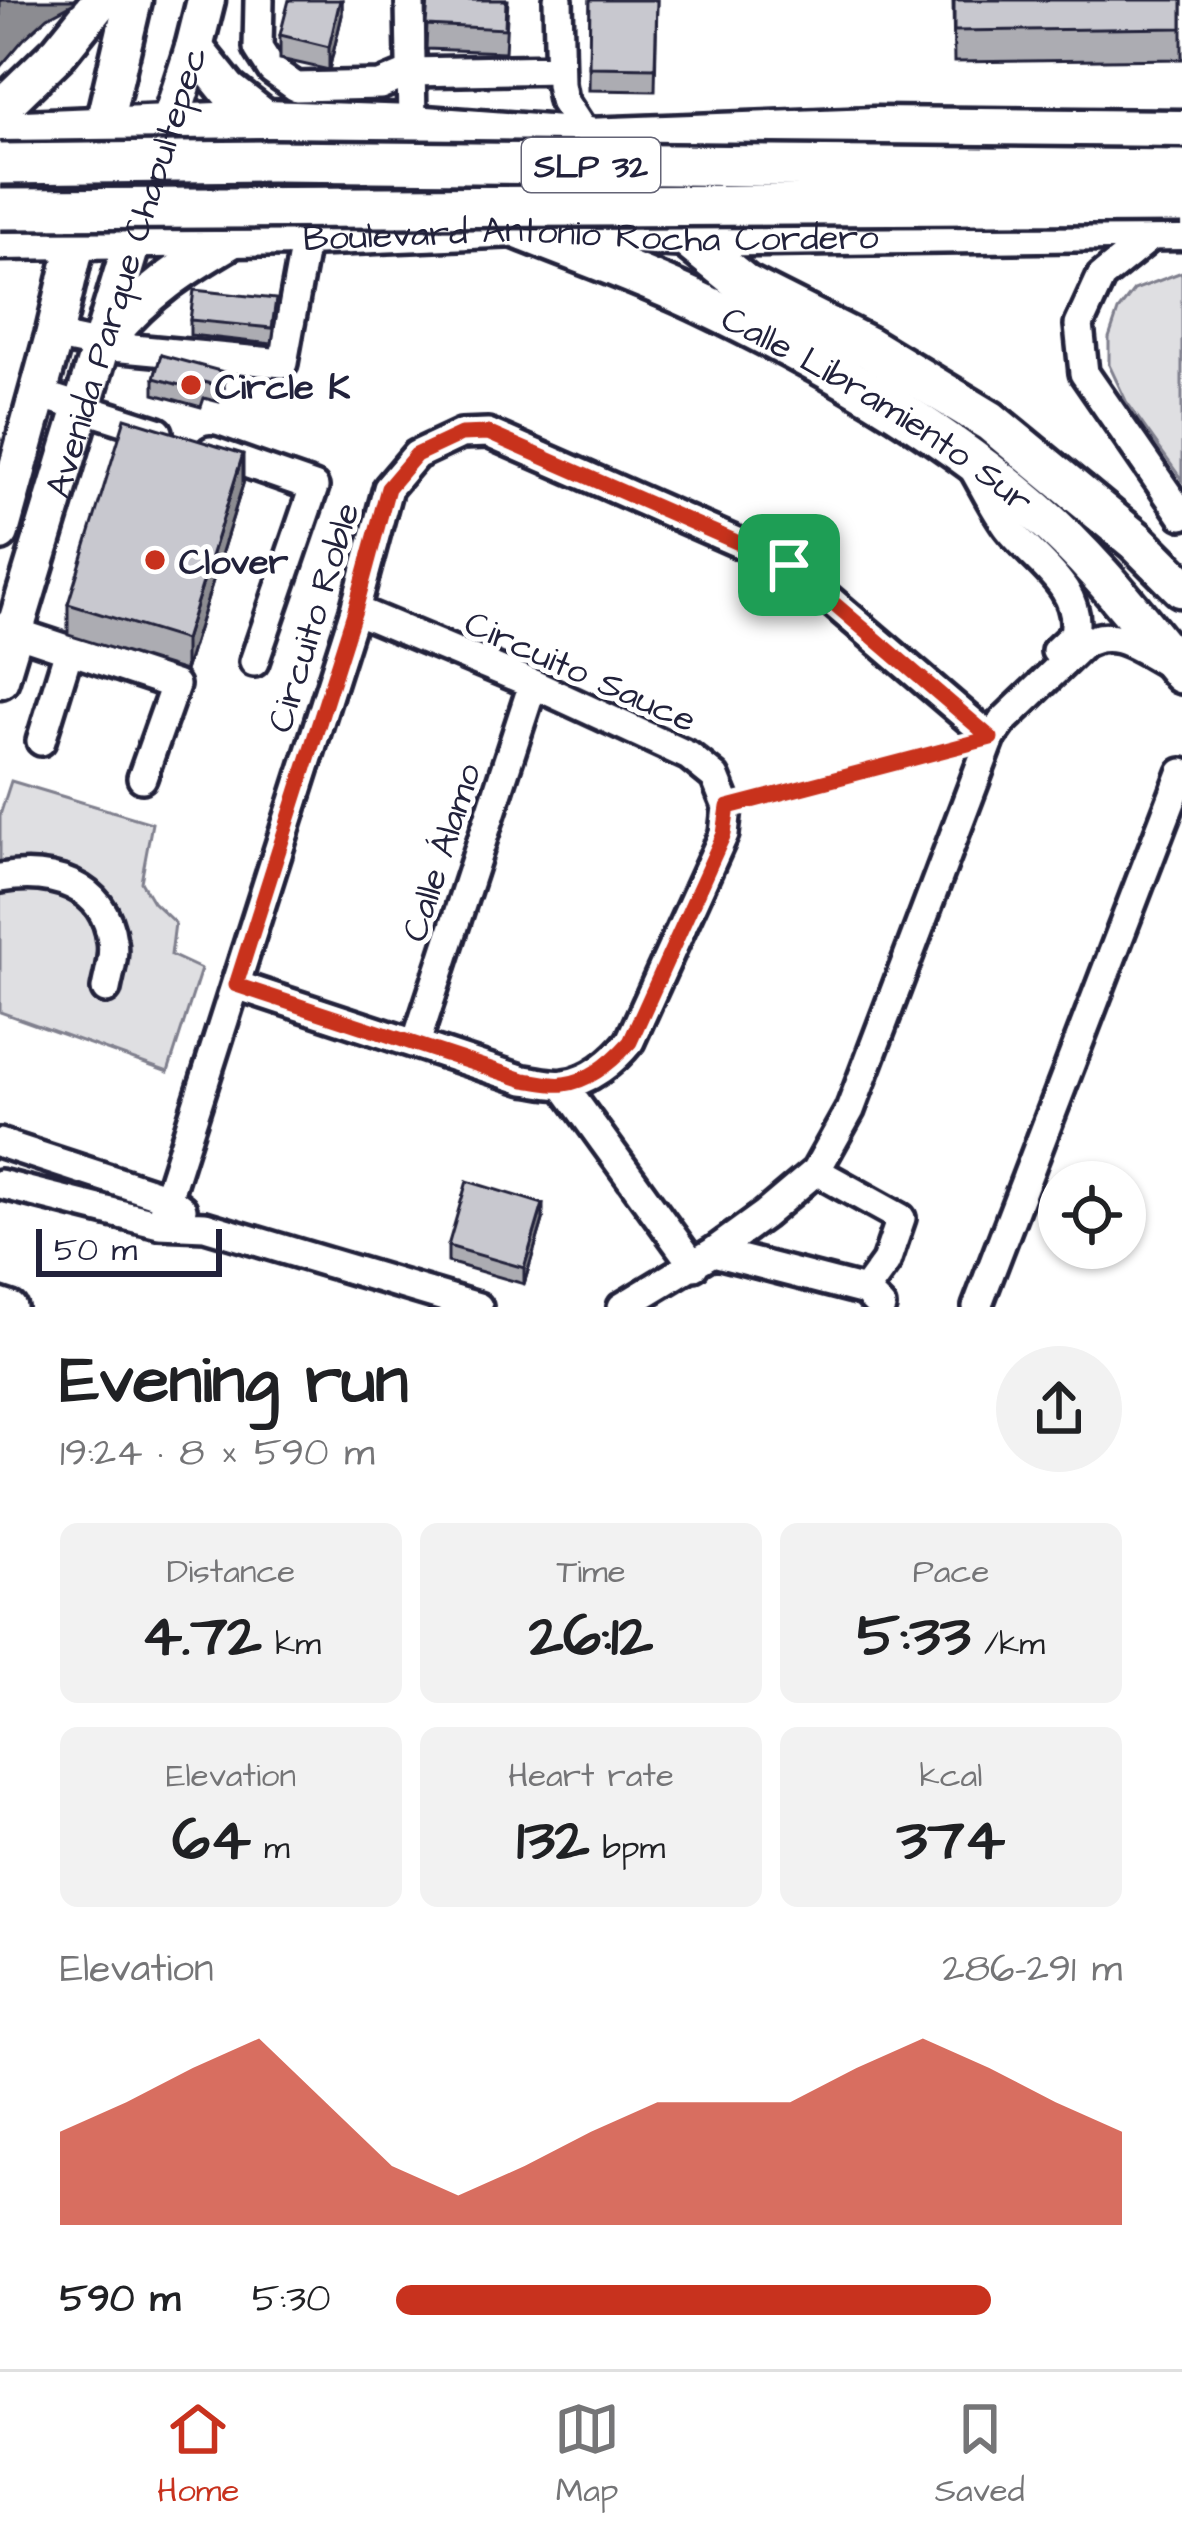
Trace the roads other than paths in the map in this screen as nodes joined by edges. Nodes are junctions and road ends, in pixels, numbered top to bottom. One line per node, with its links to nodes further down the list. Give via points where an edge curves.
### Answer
1 (101, 0): 10 (main road)
2 (133, 0): 14 (main road, Avenida Parque Chapultepec)
3 (206, 0): 7 (main road, Avenida Parque Chapultepec)
4 (259, 0): 9 (street, via 258,48 296,87 380,86)
5 (410, 0): 9 (street)
6 (558, 0): 8 (street)
7 (194, 48): 11 (main road, via 228,90); 12 (main road, Avenida Parque Chapultepec)
8 (560, 69): 9 (street); 18 (street, via 563,100)
9 (411, 72): 15 (street)
10 (0, 109)
11 (266, 119): 12 (main road); 13 (main road)
12 (171, 122): 14 (main road); 28 (main road, Avenida Parque Chapultepec)
13 (310, 122): 15 (main road); 25 (main road, via 207,154 193,192 218,221)
14 (103, 124): 17 (main road); 29 (main road, Avenida Parque Chapultepec)
15 (412, 124): 18 (main road)
16 (1182, 129): 18 (main road, via 874,126)
17 (0, 130)
18 (586, 137): 27 (highway, Calle Libramiento Sur)
19 (0, 166): 20 (highway, SLP 32, bridge); 21 (main road)
20 (1182, 170)
21 (0, 195)
22 (0, 209): 23 (highway, SLP 32, bridge)
23 (1174, 221): 27 (main road, Boulevard Antonio Rocha Cordero); 36 (street, via 1101,277 1079,325 1084,373)
24 (517, 228): 25 (main road, Boulevard Antonio Rocha Cordero); 27 (main road, Boulevard Antonio Rocha Cordero); 35 (highway, Calle Libramiento Sur, via 702,303 848,380)
25 (306, 237): 26 (main road, Boulevard Antonio Rocha Cordero); 32 (street, via 283,363)
26 (233, 238): 28 (main road, Boulevard Antonio Rocha Cordero); 32 (main road, via 135,305)
27 (687, 238): 38 (highway, Calle Libramiento Sur, via 745,285 990,421)
28 (133, 239): 29 (main road, Boulevard Antonio Rocha Cordero); 32 (main road, Avenida Parque Chapultepec)
29 (75, 240): 30 (main road, Boulevard Antonio Rocha Cordero); 31 (main road, Avenida Parque Chapultepec)
30 (0, 242)
31 (54, 336): 32 (street); 33 (main road, Avenida Parque Chapultepec)
32 (101, 346): 34 (main road, Avenida Parque Chapultepec)
33 (36, 393): 34 (street); 37 (main road, Avenida Parque Chapultepec)
34 (82, 406): 40 (main road, Avenida Parque Chapultepec); 43 (street, via 314,487)
35 (964, 454): 41 (street, via 1007,527 1070,596); 44 (highway, Calle Libramiento Sur, via 1083,556)
36 (1182, 515)
37 (0, 532)
38 (1182, 587)
39 (355, 610): 46 (street, Circuito Sauce); 47 (street, Circuito Roble, via 388,488 416,455 461,434 488,433 789,565); 53 (street, Circuito Roble)
40 (7, 629): 42 (street); 45 (main road, Avenida Parque Chapultepec)
41 (1078, 639): 44 (street, via 1122,638); 47 (street, via 990,707); 48 (street)
42 (69, 650): 49 (street); 51 (street, via 175,685)
43 (254, 662)
44 (1181, 671)
45 (0, 680)
46 (533, 683): 55 (street, Calle Álamo); 56 (street, Circuito Sauce, via 689,756 716,777 728,807 724,834 630,1042 592,1074)
47 (957, 708): 48 (street, Circuito Roble)
48 (991, 738): 58 (street, via 850,1110)
49 (41, 741)
50 (1182, 773): 67 (street)
51 (142, 778)
52 (0, 878): 54 (street, via 50,876 84,890 106,914 114,946)
53 (236, 985): 55 (street); 60 (street, Circuito Roble)
54 (106, 989)
55 (416, 1043): 56 (street, via 524,1080)
56 (563, 1084): 61 (street)
57 (0, 1143): 60 (street)
58 (816, 1172): 61 (street); 62 (street, via 901,1218)
59 (0, 1184): 60 (street)
60 (164, 1211): 65 (street)
61 (703, 1259): 62 (street); 66 (street)
62 (873, 1299)
63 (0, 1303): 64 (street)
64 (12, 1307)
65 (478, 1307)
66 (622, 1307)
67 (977, 1307)

